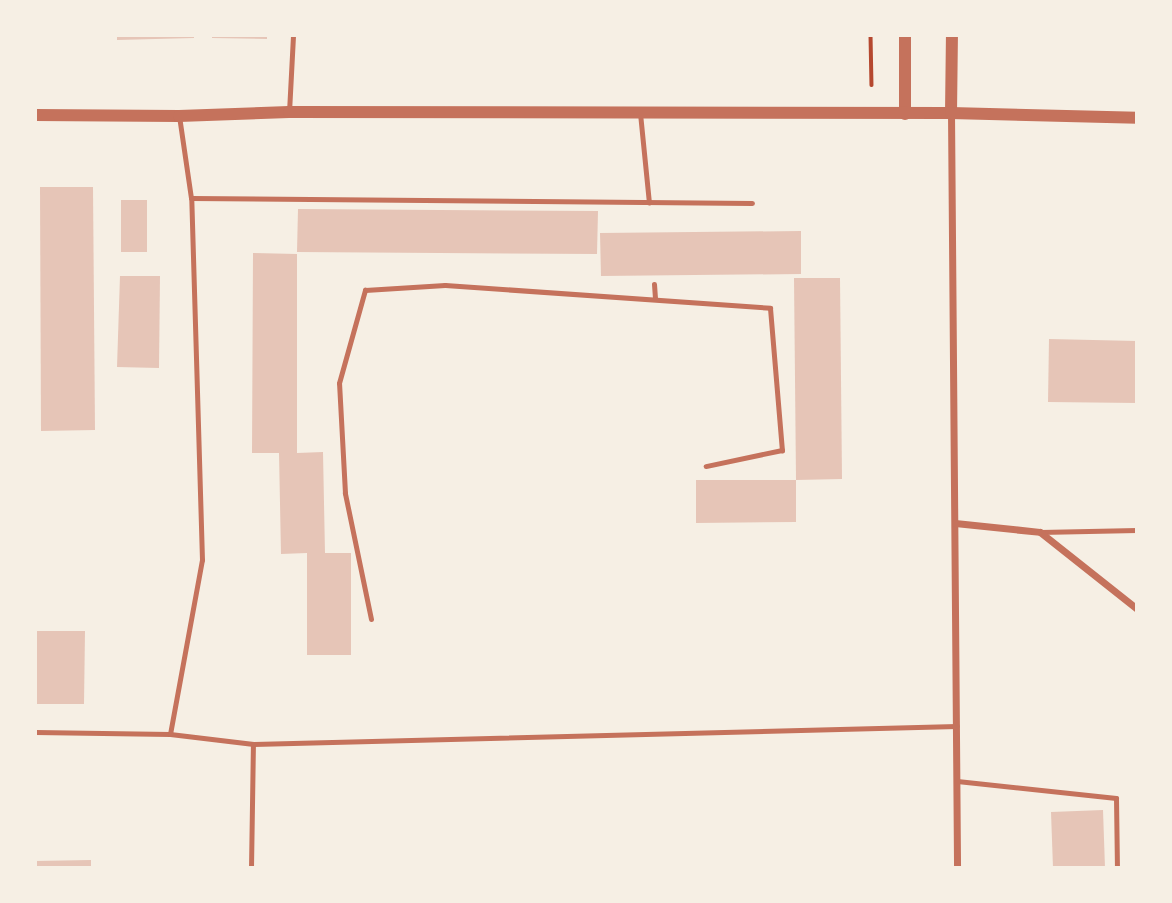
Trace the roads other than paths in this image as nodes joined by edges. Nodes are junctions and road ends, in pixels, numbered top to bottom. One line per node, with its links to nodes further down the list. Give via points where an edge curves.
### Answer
1 (293, 35): 4 (lane)
2 (905, 35): 7 (street)
3 (952, 35): 6 (street)
4 (289, 112): 5 (street); 9 (street)
5 (640, 113): 7 (street); 12 (lane)
6 (951, 113): 7 (street); 10 (street); 17 (street)
7 (905, 114)
8 (35, 115): 9 (street)
9 (179, 116): 11 (lane)
10 (1137, 118)
11 (191, 198): 12 (lane); 24 (lane, via 202,559)
12 (649, 203): 13 (lane)
13 (752, 203)
14 (654, 284): 15 (lane)
15 (655, 299): 16 (lane, via 770,308 782,450); 21 (lane, via 445,285 365,289 339,383 345,493)
16 (706, 466)
17 (955, 523): 19 (street); 22 (street)
18 (1137, 530): 19 (lane)
19 (1040, 532): 20 (street)
20 (1137, 609)
21 (372, 619)
22 (957, 726): 25 (lane); 26 (street)
23 (35, 732): 24 (lane)
24 (170, 734): 25 (lane)
25 (253, 744): 27 (lane)
26 (957, 781): 28 (street); 29 (lane, via 1116,798)
27 (251, 868)
28 (957, 868)
29 (1117, 868)

